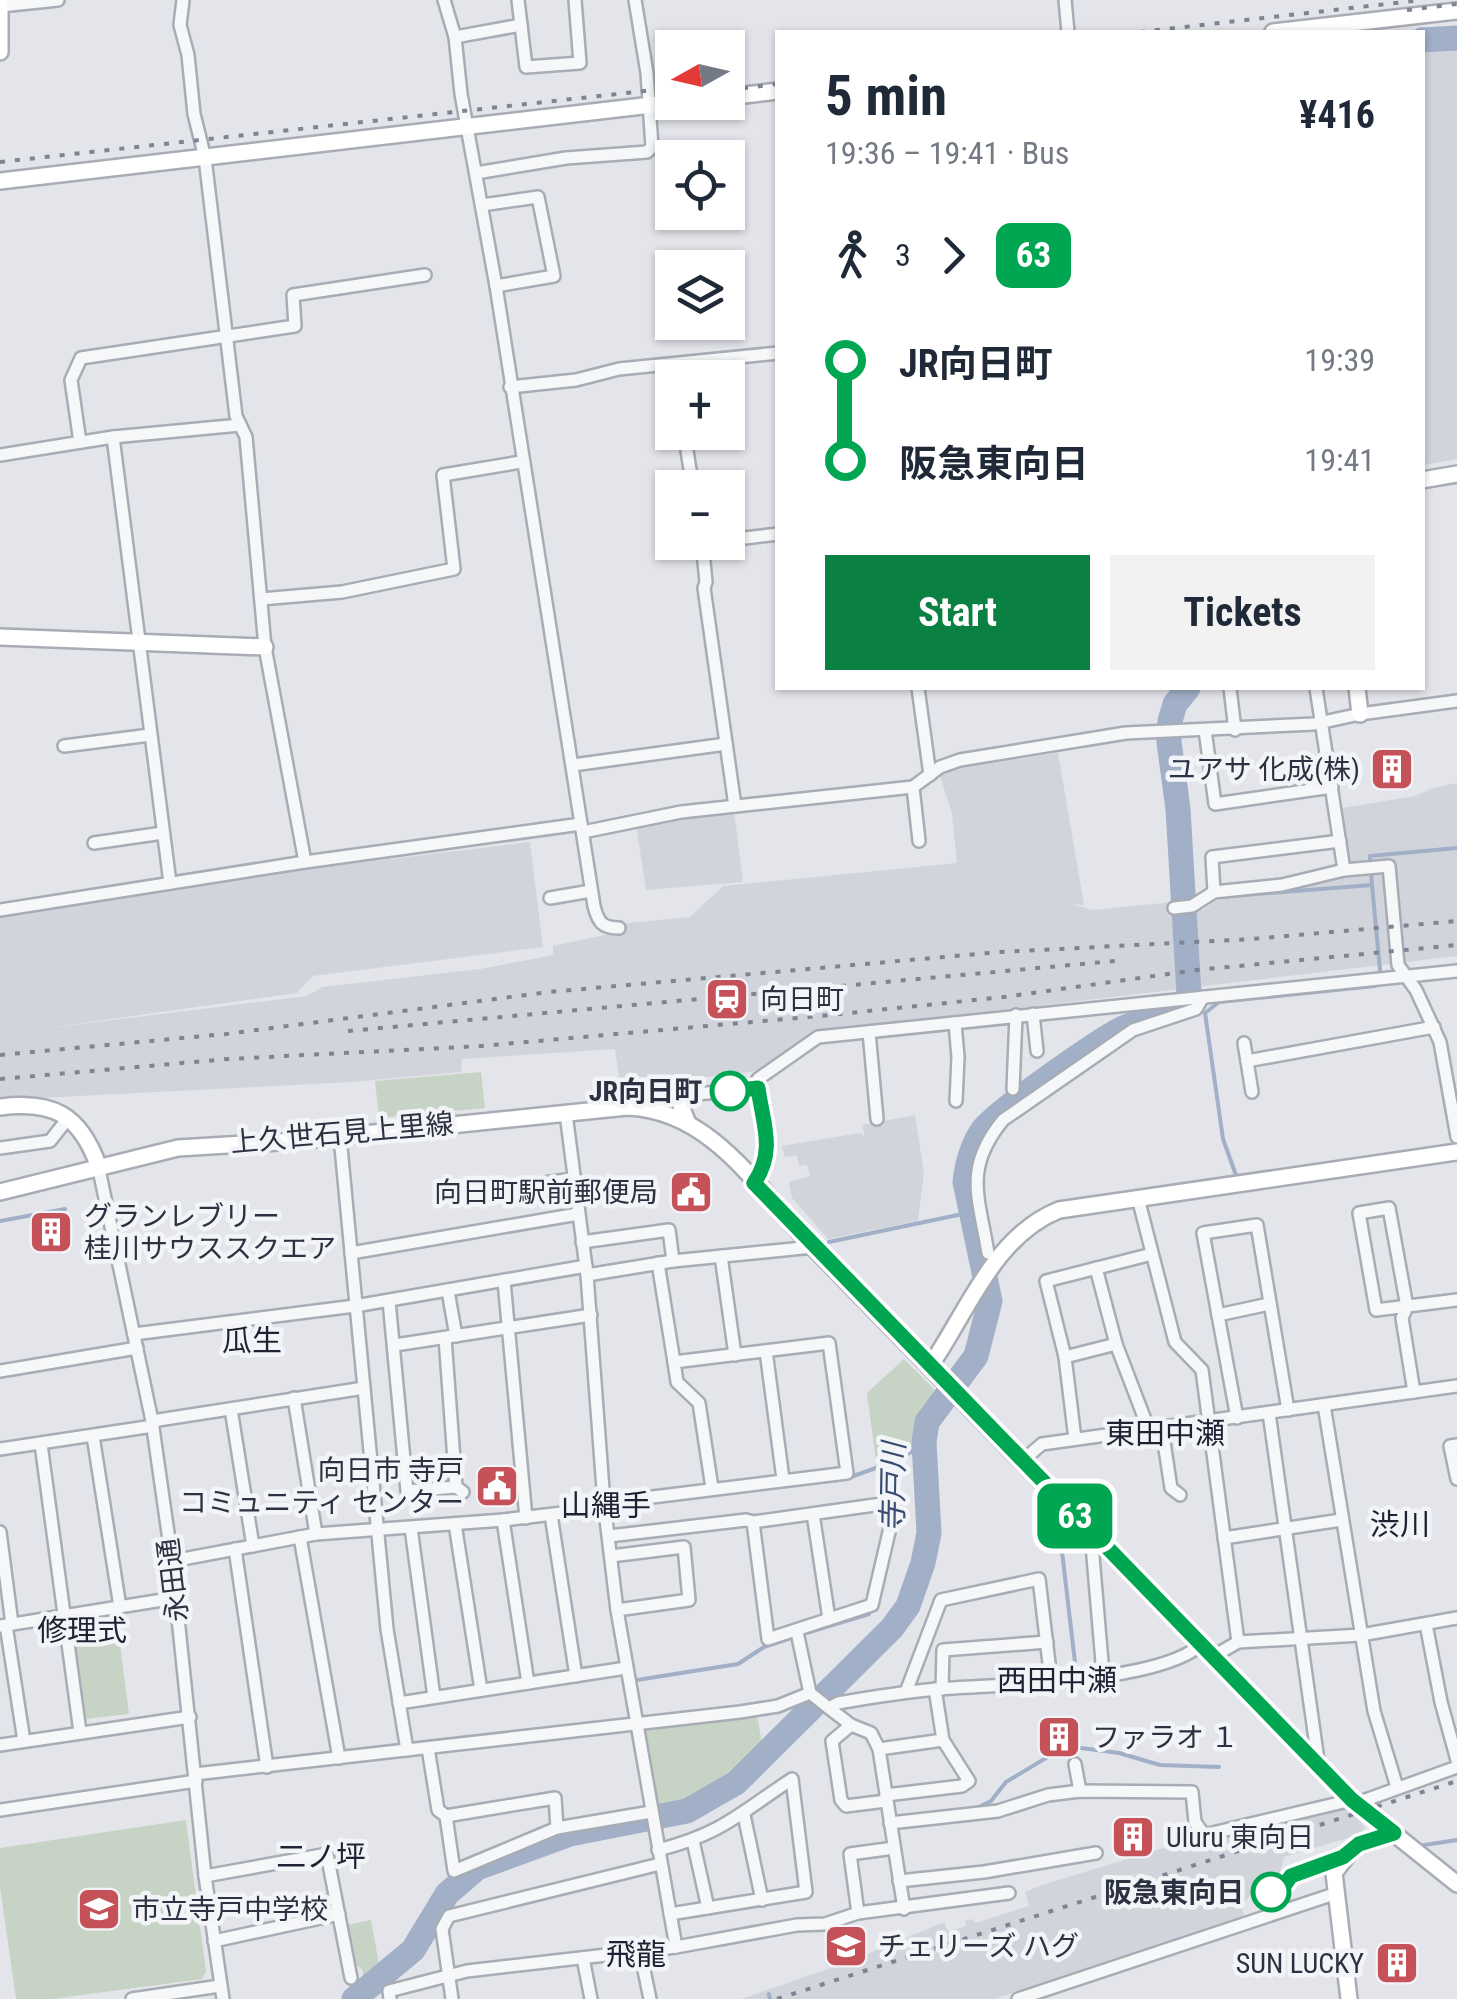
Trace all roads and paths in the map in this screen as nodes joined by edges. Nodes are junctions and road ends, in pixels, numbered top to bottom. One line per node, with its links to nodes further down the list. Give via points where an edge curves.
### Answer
1 (58, 0): 8 (street)
2 (183, 0): 20 (street, via 180,26)
3 (444, 0): 13 (street)
4 (518, 0): 10 (street)
5 (575, 0): 10 (street, via 580,63 526,67)
6 (634, 0): 18 (street)
7 (1065, 0): 11 (street)
8 (0, 4): 14 (street)
9 (1457, 11): 12 (street)
10 (521, 25): 13 (street)
11 (1068, 30)
12 (1314, 30)
13 (454, 37): 19 (street)
14 (0, 52)
15 (775, 91): 16 (street)
16 (745, 95)
17 (655, 105): 18 (street)
18 (647, 106): 19 (street); 21 (street, via 647,152)
19 (466, 127): 20 (street); 21 (street)
20 (205, 158): 22 (street); 26 (street)
21 (476, 173): 23 (street)
22 (0, 181)
23 (482, 205): 25 (street); 25 (street, via 538,197 554,276)
24 (425, 275): 26 (street, via 293,295 296,326)
25 (496, 286): 30 (street)
26 (227, 336): 31 (street); 33 (street, via 81,358 71,380)
27 (775, 354): 28 (street)
28 (740, 360)
29 (655, 371): 30 (street, via 619,368)
30 (510, 388): 35 (street)
31 (240, 425): 32 (street); 41 (street)
32 (113, 438): 33 (street); 43 (street)
33 (80, 442): 34 (street)
34 (0, 456)
35 (521, 462): 41 (street, via 444,475 454,570 342,592); 57 (street)
36 (1457, 474): 37 (street)
37 (1425, 479)
38 (775, 534): 39 (street)
39 (745, 538)
40 (704, 560): 55 (street)
41 (261, 599): 44 (street)
42 (0, 637): 43 (street)
43 (139, 643): 44 (street); 54 (street)
44 (265, 647): 67 (street)
45 (918, 690): 58 (street)
46 (1230, 690): 53 (street)
47 (1316, 690): 51 (street)
48 (1358, 690): 50 (street)
49 (1457, 701): 50 (street)
50 (1360, 714): 51 (street)
51 (1323, 722): 53 (street); 60 (street)
52 (1204, 730): 53 (street); 58 (street, via 1107,736 960,760); 60 (street, via 1215,804)
53 (1235, 730)
54 (150, 735): 56 (street); 63 (street)
55 (726, 744): 57 (street); 61 (street)
56 (64, 746)
57 (573, 765): 62 (street)
58 (930, 776): 59 (street)
59 (912, 787): 61 (street); 64 (street)
60 (1332, 787): 65 (street)
61 (735, 806): 62 (street)
62 (582, 828): 67 (street); 70 (street)
63 (164, 833): 66 (street); 69 (street)
64 (919, 841)
65 (1340, 841): 68 (street); 71 (street, via 1212,857)
66 (94, 843)
67 (305, 862): 69 (street)
68 (1344, 870): 71 (street); 77 (street, via 1389,866 1398,965)
69 (170, 883): 74 (street)
70 (592, 892): 72 (street); 75 (street, via 598,920)
71 (1214, 892): 73 (street)
72 (550, 898)
73 (1182, 907)
74 (0, 910)
75 (620, 928)
76 (1457, 971): 77 (street)
77 (1407, 976): 78 (street); 82 (street)
78 (1197, 997): 79 (street); 114 (street, via 1196,1009 1133,1030 1003,1120 975,1174)
79 (1033, 1014): 80 (street); 85 (street)
80 (1016, 1016): 81 (street); 88 (street)
81 (955, 1023): 83 (street); 91 (street)
82 (1434, 1027): 86 (street); 99 (street)
83 (869, 1032): 87 (street, via 818,1036 766,1072); 96 (street)
84 (1244, 1044): 86 (street)
85 (1036, 1051)
86 (1248, 1060): 89 (street)
87 (758, 1088): 90 (street); 104 (street, via 768,1154)
88 (1013, 1089)
89 (1252, 1092)
90 (690, 1094): 93 (street); 97 (street, via 681,1106)
91 (956, 1101)
92 (0, 1107): 95 (street, via 38,1106)
93 (627, 1107): 94 (street, 上久世石見上里線); 97 (street, 上久世石見上里線)
94 (566, 1114): 98 (street, 上久世石見上里線); 103 (street)
95 (68, 1117): 100 (street, via 50,1141); 102 (street)
96 (876, 1119)
97 (687, 1121): 104 (street)
98 (340, 1137): 102 (street, 上久世石見上里線, via 178,1148); 113 (street)
99 (1457, 1137)
100 (0, 1148)
101 (1457, 1152): 108 (street)
102 (98, 1165): 106 (street, 上久世石見上里線); 131 (street, 永田通)
103 (573, 1180): 107 (street); 109 (street)
104 (754, 1183): 112 (street)
105 (642, 1190): 109 (street)
106 (0, 1192)
107 (486, 1192)
108 (1138, 1198): 115 (street); 140 (street, via 1038,1218 1003,1250)
109 (576, 1199): 110 (street)
110 (578, 1214): 111 (street); 113 (street)
111 (582, 1242): 117 (street, via 669,1230); 120 (street)
112 (813, 1247): 116 (street); 140 (street)
113 (351, 1253): 126 (street)
114 (988, 1253)
115 (1152, 1254): 119 (street); 151 (street, via 1174,1342 1202,1370)
116 (721, 1256): 117 (street); 137 (street)
117 (673, 1260): 118 (street)
118 (658, 1262): 120 (street); 139 (street)
119 (1096, 1268): 133 (street); 138 (street, via 1046,1281)
120 (586, 1270): 121 (street); 129 (street)
121 (504, 1281): 122 (street); 130 (street)
122 (448, 1290): 123 (street); 132 (street)
123 (390, 1300): 126 (street); 134 (street)
124 (1457, 1300): 127 (street)
125 (1269, 1304): 128 (street); 128 (street, via 1257,1225 1203,1232); 148 (street)
126 (356, 1306): 131 (street); 143 (street)
127 (1406, 1306): 127 (street, via 1376,1310 1359,1213 1388,1208); 144 (street, via 1402,1318)
128 (1218, 1315): 150 (street)
129 (591, 1316): 130 (street); 164 (street)
130 (509, 1328): 132 (street); 167 (street)
131 (134, 1334): 135 (street, 永田通)
132 (450, 1337): 134 (street); 134 (street, via 460,1490 407,1490)
133 (1116, 1344): 138 (street); 153 (street)
134 (395, 1345)
135 (137, 1348): 141 (street); 152 (street, 永田通)
136 (766, 1351): 137 (street); 160 (street); 160 (street, via 828,1343 848,1473)
137 (735, 1355): 139 (street)
138 (1065, 1357): 155 (street)
139 (674, 1362): 162 (street, via 677,1382 699,1402)
140 (930, 1366): 159 (street)
141 (0, 1371)
142 (1457, 1386): 144 (street)
143 (364, 1388): 145 (street); 174 (street)
144 (1414, 1392): 146 (street)
145 (294, 1398): 147 (street); 177 (street)
146 (1324, 1405): 148 (street); 169 (street)
147 (231, 1408): 152 (street); 181 (street)
148 (1288, 1410): 149 (street)
149 (1269, 1413): 150 (street); 173 (street)
150 (1237, 1418): 151 (street)
151 (1210, 1422): 153 (street); 180 (street)
152 (152, 1424): 154 (street); 184 (street, 永田通)
153 (1156, 1430): 155 (street); 163 (street, via 1172,1488)
154 (93, 1436): 156 (street); 186 (street)
155 (1075, 1439): 159 (street, via 1042,1444)
156 (42, 1444): 158 (street); 188 (street)
157 (1457, 1445): 161 (street, via 1450,1446)
158 (0, 1450)
159 (1022, 1462): 176 (street)
160 (783, 1479): 162 (street)
161 (1457, 1480)
162 (712, 1488): 164 (street)
163 (1180, 1495)
164 (605, 1506): 166 (street); 178 (street)
165 (814, 1514): 170 (street); 190 (street); 190 (street, via 896,1502 872,1605)
166 (551, 1515): 167 (street); 202 (street)
167 (526, 1518): 168 (street)
168 (503, 1520): 171 (street); 204 (street)
169 (1342, 1520): 173 (street); 194 (street)
170 (753, 1522): 178 (street); 193 (street, via 768,1639)
171 (455, 1524): 172 (street); 206 (street)
172 (410, 1528): 174 (street); 208 (street)
173 (1286, 1529): 180 (street); 195 (street)
174 (379, 1530): 177 (street); 210 (street)
175 (0, 1532): 192 (street)
176 (1091, 1533): 198 (street); 201 (street)
177 (316, 1534): 179 (street)
178 (608, 1536): 183 (street)
179 (300, 1537): 181 (street); 221 (street)
180 (1224, 1538): 197 (street)
181 (253, 1546): 182 (street)
182 (235, 1550): 184 (street); 225 (street)
183 (611, 1556): 187 (street); 187 (street, via 684,1547 689,1600)
184 (172, 1561): 185 (street, 永田通)
185 (175, 1598): 186 (street); 211 (street, 永田通)
186 (120, 1606): 188 (street)
187 (617, 1610): 200 (street)
188 (66, 1616): 192 (street); 214 (street)
189 (1457, 1618): 191 (street)
190 (829, 1619): 193 (street)
191 (1426, 1624): 194 (street); 223 (street)
192 (6, 1625): 216 (street)
193 (797, 1632): 209 (street)
194 (1361, 1635): 195 (street); 227 (street)
195 (1302, 1639): 197 (street); 224 (street)
196 (1047, 1642): 203 (street); 205 (street, via 943,1650); 207 (street, via 1039,1579 941,1600)
197 (1238, 1642): 199 (street)
198 (1202, 1644): 199 (street); 201 (street, via 1170,1662)
199 (1214, 1656): 224 (street)
200 (626, 1668): 202 (street); 212 (street)
201 (1103, 1674): 203 (street)
202 (576, 1676): 204 (street)
203 (1051, 1680): 205 (street)
204 (528, 1683): 206 (street)
205 (938, 1689): 207 (street); 215 (street)
206 (481, 1690): 208 (street)
207 (906, 1692): 209 (street)
208 (434, 1697): 210 (street)
209 (819, 1700): 212 (street); 213 (street)
210 (399, 1703): 220 (street)
211 (190, 1717): 214 (street); 226 (street, 永田通)
212 (638, 1723): 218 (street); 234 (street)
213 (851, 1725): 219 (street, via 871,1732); 229 (street, via 832,1740 841,1800 846,1806)
214 (80, 1732): 216 (street)
215 (943, 1740): 219 (street); 229 (street, via 967,1784)
216 (24, 1741): 217 (street)
217 (0, 1745)
218 (428, 1748): 220 (street); 233 (street, via 438,1810)
219 (879, 1749): 229 (street)
220 (407, 1750): 221 (street)
221 (339, 1758): 225 (street)
222 (1075, 1764): 228 (street)
223 (1457, 1764): 227 (street)
224 (1319, 1766): 230 (street)
225 (267, 1767): 226 (street)
226 (196, 1778): 231 (street); 243 (street, 永田通)
227 (1396, 1787): 230 (street)
228 (1080, 1791): 230 (street, via 1192,1792 1195,1822 1204,1835); 235 (street, via 998,1811)
229 (886, 1798): 235 (street)
230 (1355, 1802): 237 (street)
231 (0, 1810)
232 (744, 1815): 238 (street); 248 (street); 248 (street, via 792,1779 806,1892)
233 (446, 1816): 236 (street, via 555,1798); 236 (street, via 454,1871)
234 (652, 1818): 236 (street); 240 (street)
235 (890, 1824): 239 (street)
236 (557, 1828)
237 (1394, 1833): 244 (street); 247 (street, via 1349,1851 1334,1872)
238 (693, 1842): 240 (street); 249 (street)
239 (894, 1848): 245 (street); 251 (street, via 850,1854)
240 (658, 1850): 242 (street)
241 (1096, 1852): 245 (street)
242 (660, 1864): 253 (street); 258 (street, via 449,1916 442,1929)
243 (205, 1876): 252 (street, via 326,1854); 254 (street, 永田通)
244 (1454, 1876)
245 (900, 1881): 250 (street)
246 (1009, 1892): 250 (street)
247 (1334, 1894): 267 (street); 268 (street)
248 (762, 1900): 249 (street)
249 (708, 1908): 253 (street)
250 (904, 1909): 251 (street)
251 (858, 1913): 255 (street)
252 (339, 1914): 254 (street); 259 (street)
253 (670, 1914): 255 (street)
254 (214, 1941): 260 (street, 永田通)
255 (676, 1947): 256 (street)
256 (640, 1951): 257 (street); 266 (street)
257 (583, 1958): 258 (street); 265 (street)
258 (450, 1975): 263 (street, via 390,1991); 264 (street)
259 (351, 1978)
260 (222, 1992): 261 (street)
261 (160, 1997): 262 (street)
262 (132, 1999)
263 (390, 1999)
264 (452, 1999)
265 (590, 1999)
266 (650, 1999)
267 (1018, 1999)
268 (1349, 1999)

